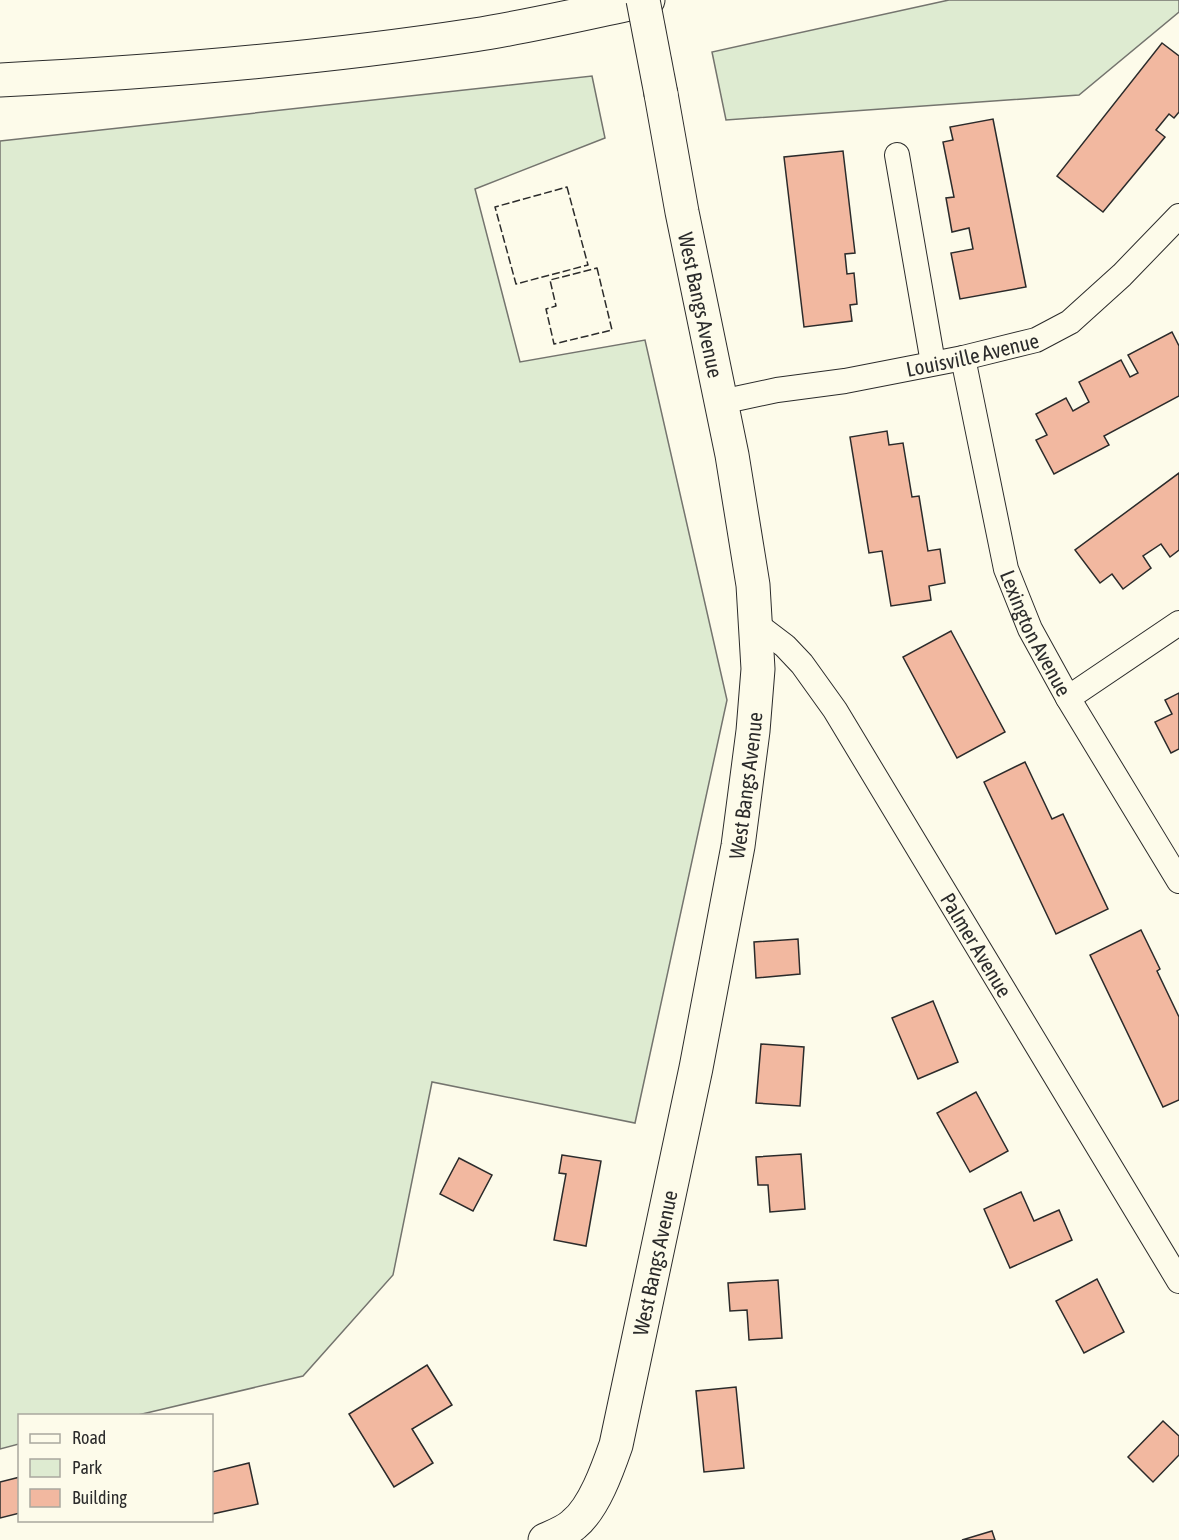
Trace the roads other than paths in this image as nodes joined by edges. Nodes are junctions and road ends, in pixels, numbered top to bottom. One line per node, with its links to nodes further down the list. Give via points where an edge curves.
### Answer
1 (645, 0): 2 (main road, via 477,34 345,53 116,74); 7 (main road, West Bangs Avenue, bridge, via 682,212)
2 (0, 80)
3 (897, 155): 6 (street)
4 (1179, 216): 5 (street, Louisville Avenue, via 1070,322 1036,340)
5 (963, 358): 6 (street, Louisville Avenue); 10 (street, Lexington Avenue, via 1006,569 1030,629)
6 (933, 363): 7 (street, Louisville Avenue)
7 (721, 402): 9 (main road, West Bangs Avenue, via 751,573)
8 (1179, 623): 10 (street)
9 (756, 624): 12 (street, Palmer Avenue, via 802,664 835,710); 13 (main road, West Bangs Avenue, via 758,669 753,732 738,846 696,1068 616,1445)
10 (1068, 698): 11 (street, Lexington Avenue)
11 (1179, 881)
12 (1179, 1281)
13 (580, 1532): 14 (main road, West Bangs Avenue)
14 (545, 1540)

